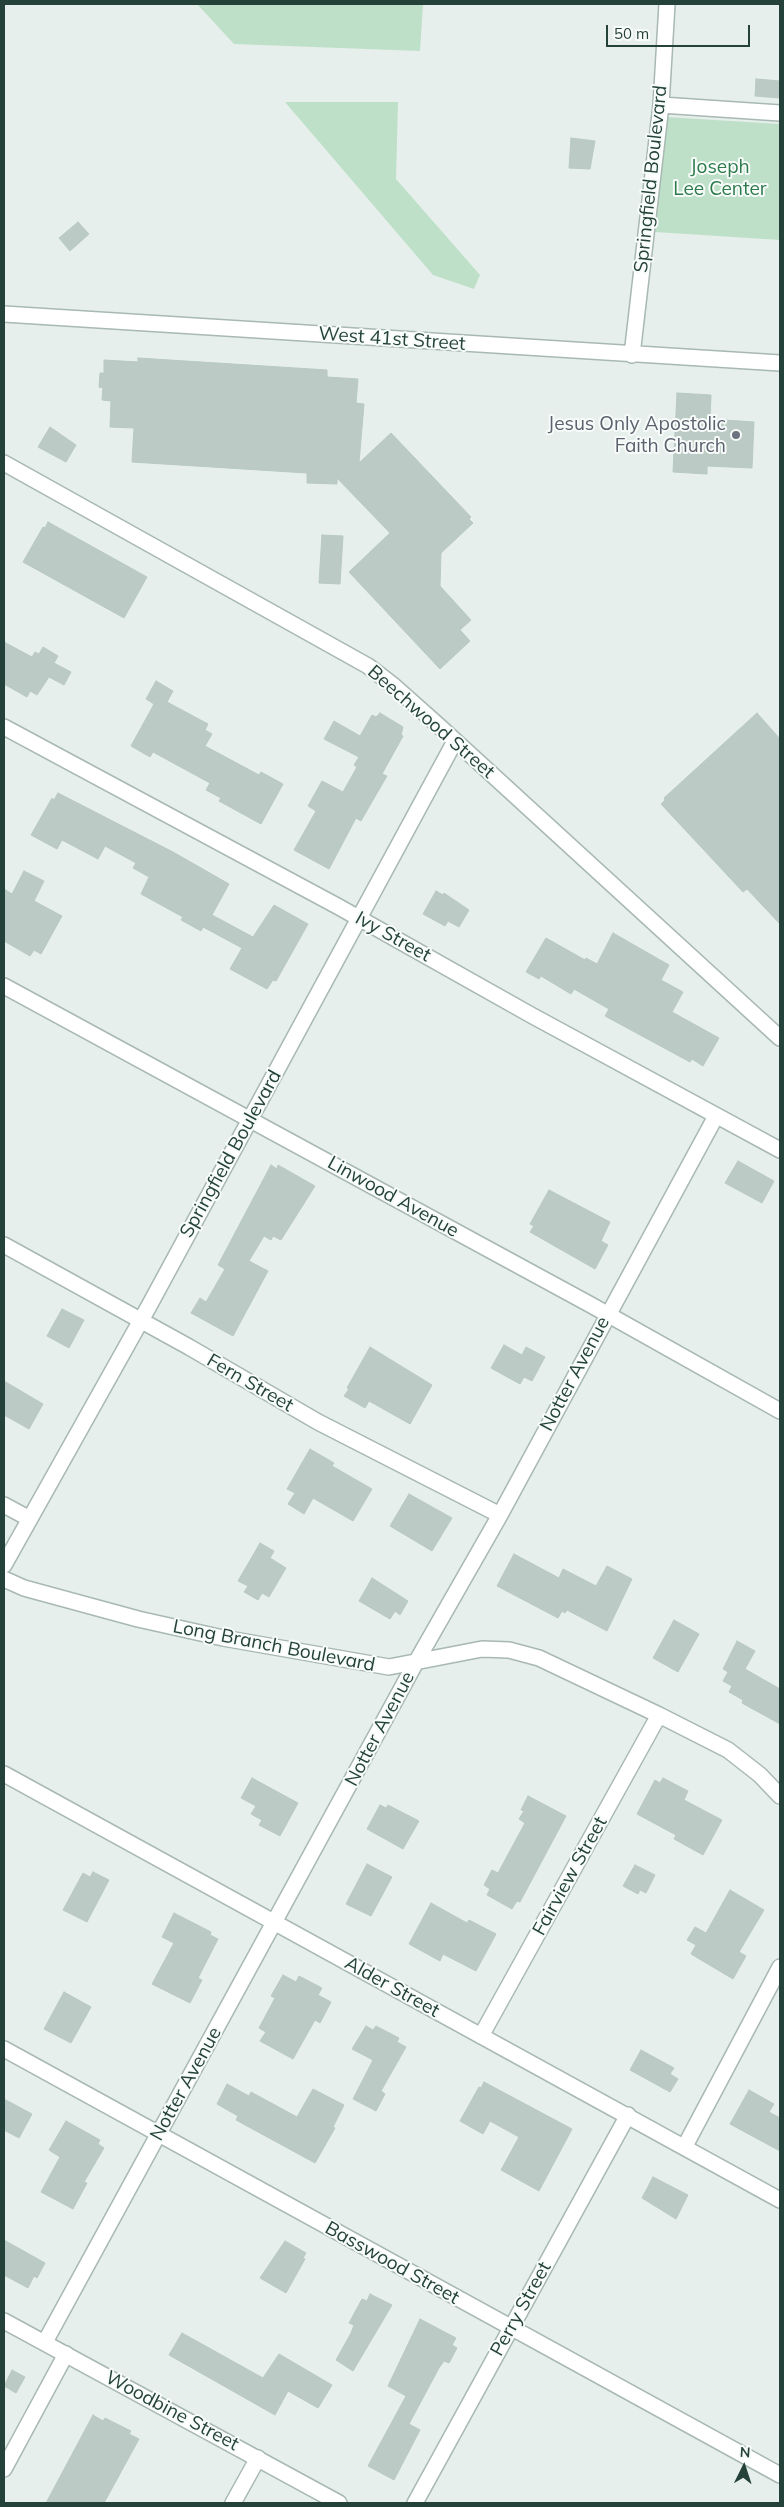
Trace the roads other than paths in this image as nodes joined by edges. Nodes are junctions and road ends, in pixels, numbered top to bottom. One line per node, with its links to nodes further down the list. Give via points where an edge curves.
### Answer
1 (667, 4): 2 (street, Springfield Boulevard)
2 (661, 105): 3 (street); 5 (street, Springfield Boulevard)
3 (780, 113)
4 (4, 314): 5 (street, West 41st Street)
5 (632, 355): 6 (street, West 41st Street)
6 (780, 363)
7 (4, 463): 9 (street, Beechwood Street, via 368,666)
8 (4, 727): 10 (street, Ivy Street)
9 (455, 741): 10 (street, Springfield Boulevard); 12 (street, Beechwood Street)
10 (359, 918): 13 (street, Ivy Street); 14 (street, Springfield Boulevard)
11 (4, 986): 14 (street, Linwood Avenue)
12 (780, 1038)
13 (716, 1116): 15 (street, Ivy Street); 17 (street, Notter Avenue)
14 (250, 1120): 17 (street, Linwood Avenue); 18 (street, Springfield Boulevard)
15 (780, 1150)
16 (4, 1245): 18 (street, Fern Street)
17 (607, 1314): 19 (street, Linwood Avenue); 21 (street, Notter Avenue)
18 (141, 1320): 21 (street, Fern Street, via 318,1422); 22 (street, Springfield Boulevard)
19 (780, 1411)
20 (4, 1505): 22 (street)
21 (500, 1515): 25 (street, Notter Avenue)
22 (28, 1518): 23 (street, Springfield Boulevard)
23 (4, 1565)
24 (4, 1579): 25 (street, Long Branch Boulevard, via 24,1588 138,1619 223,1638 389,1667)
25 (415, 1664): 26 (street, Long Branch Boulevard, via 482,1649 510,1650 539,1658); 29 (street, Notter Avenue)
26 (659, 1715): 28 (street, Long Branch Boulevard, via 728,1750); 31 (street, Fairview Street)
27 (4, 1774): 29 (street, Alder Street)
28 (780, 1796)
29 (275, 1923): 31 (street, Alder Street); 34 (street, Notter Avenue)
30 (780, 1967): 35 (street)
31 (481, 2036): 33 (street, Alder Street)
32 (4, 2049): 34 (street, Basswood Street)
33 (628, 2115): 35 (street, Alder Street); 38 (street, Perry Street)
34 (158, 2134): 38 (street, Basswood Street); 39 (street, Notter Avenue)
35 (685, 2146): 36 (street, Alder Street)
36 (780, 2200)
37 (4, 2321): 39 (street, Woodbine Street)
38 (511, 2328): 43 (street, Basswood Street); 46 (street, Perry Street)
39 (45, 2342): 40 (street, Woodbine Street)
40 (66, 2354): 41 (street, Woodbine Street); 42 (street)
41 (258, 2458): 44 (street); 45 (street, Woodbine Street)
42 (4, 2469)
43 (780, 2475)
44 (234, 2503)
45 (339, 2503)
46 (415, 2503)

